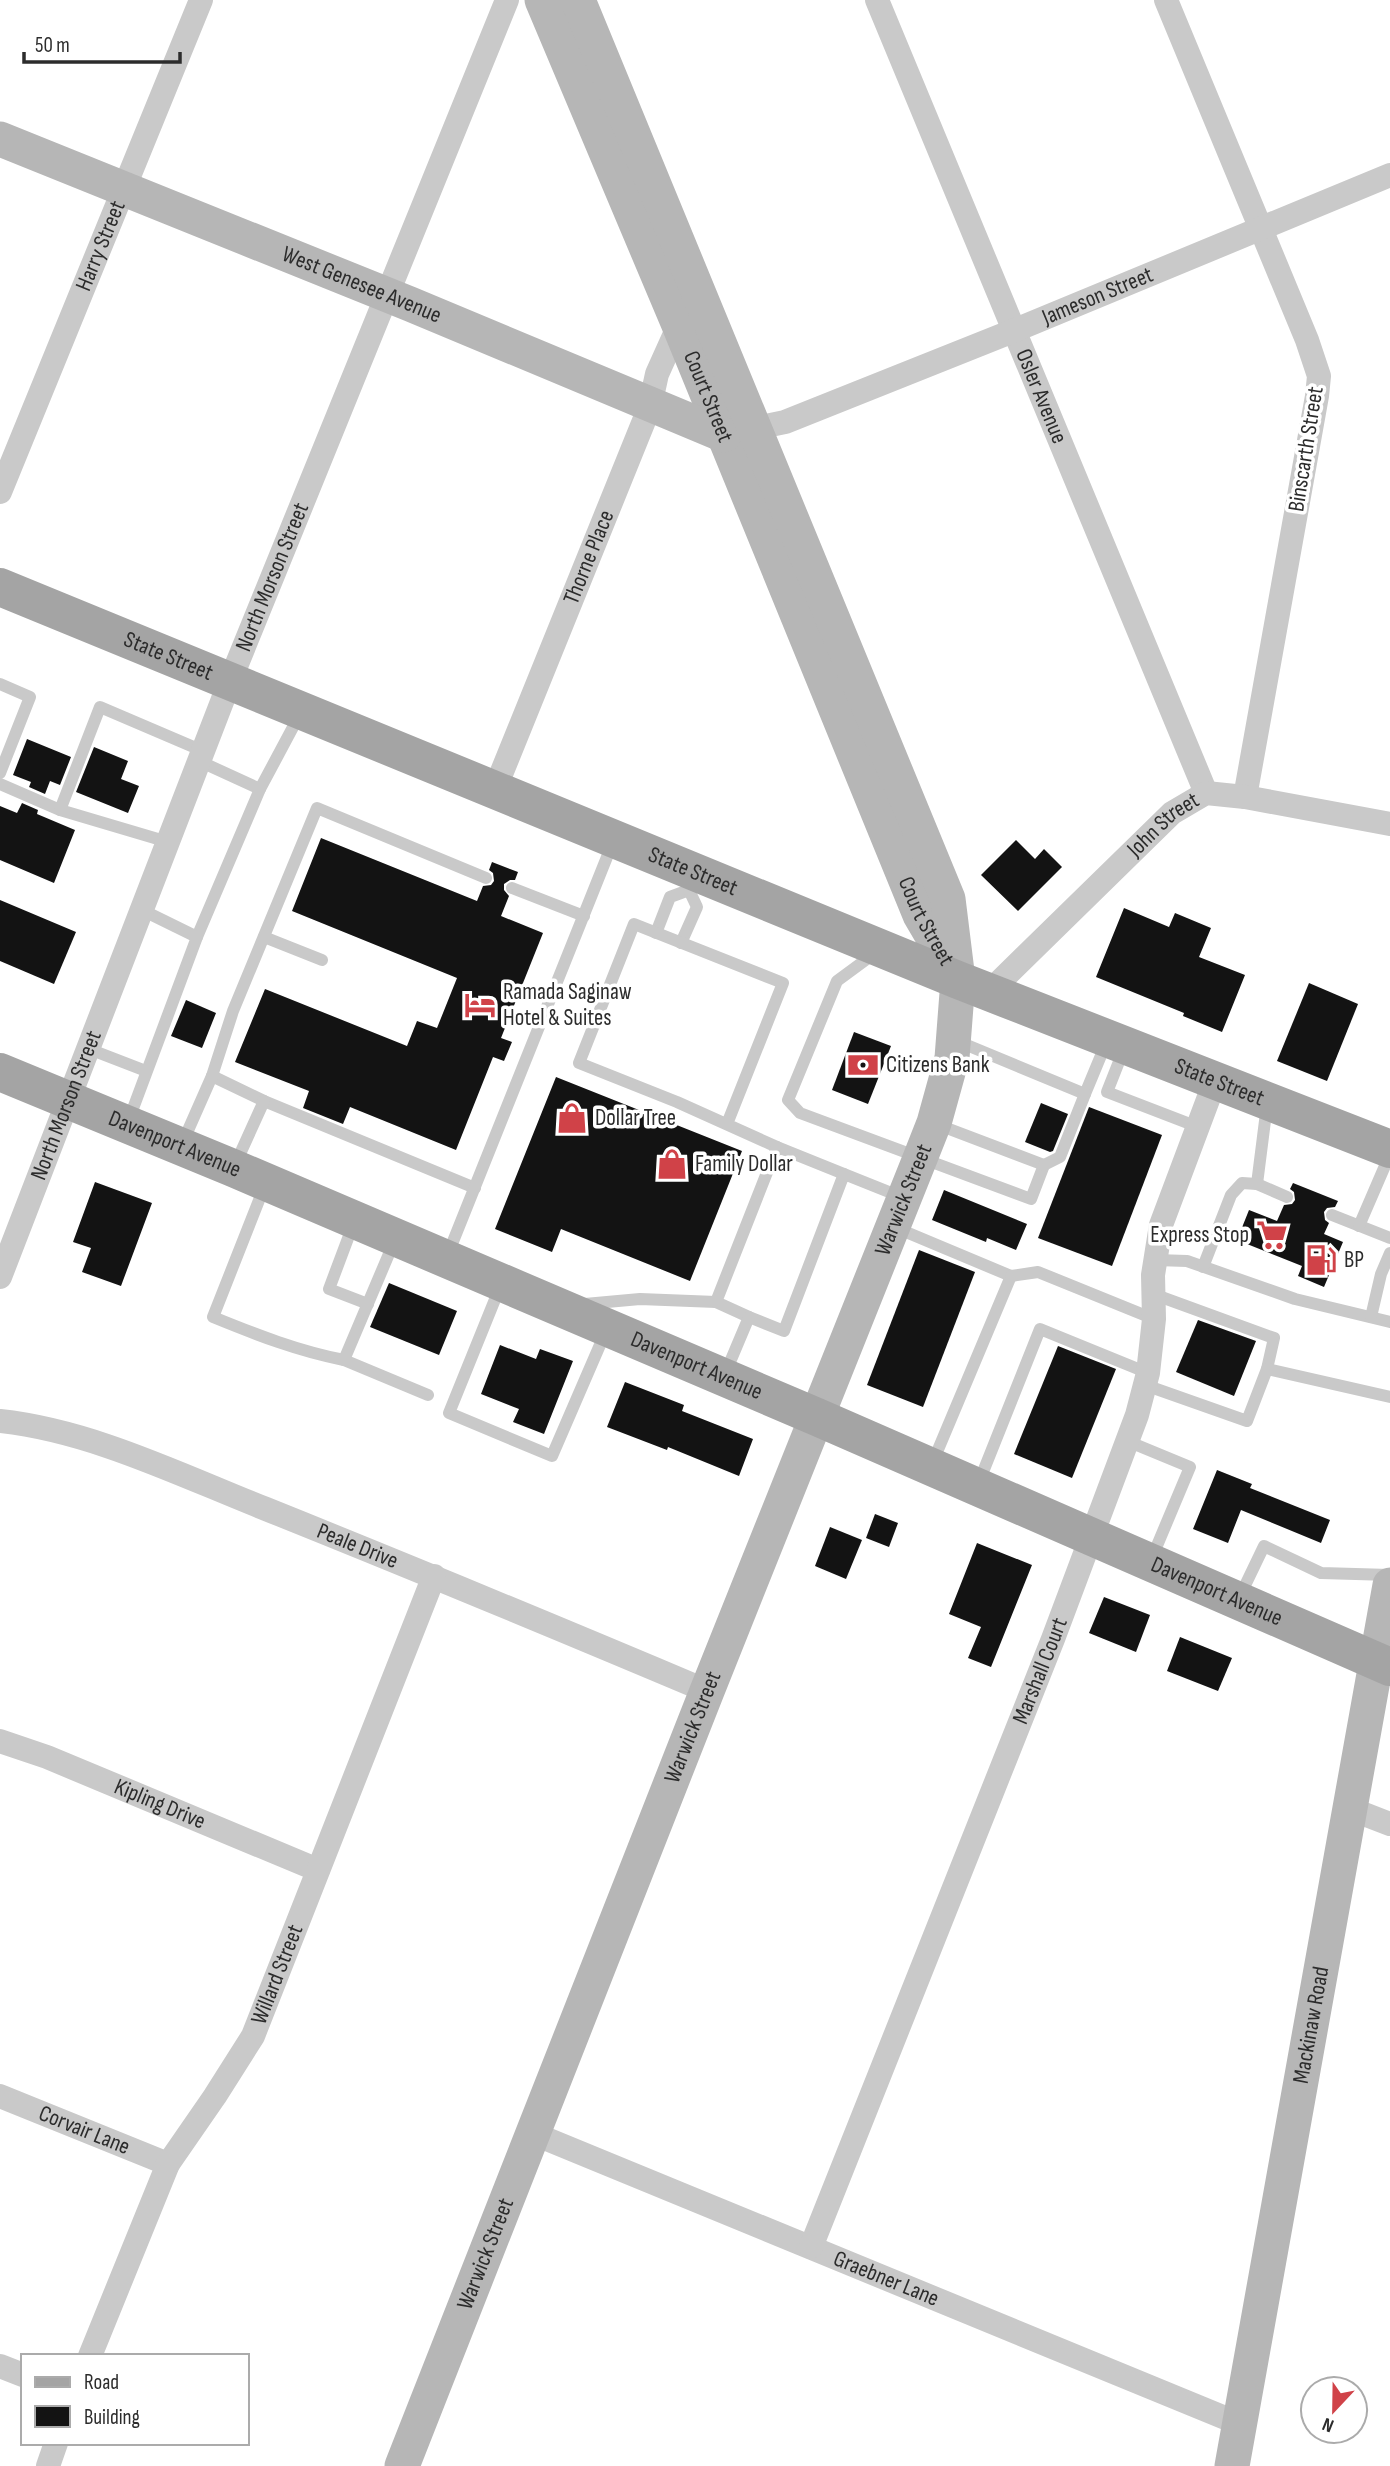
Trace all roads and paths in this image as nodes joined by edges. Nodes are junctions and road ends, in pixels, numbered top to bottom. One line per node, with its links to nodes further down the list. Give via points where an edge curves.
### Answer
1 (201, 0): 9 (street, Harry Street)
2 (507, 0): 11 (street, North Morson Street)
3 (542, 0): 12 (street, Court Street)
4 (578, 0): 15 (street, Court Street)
5 (877, 0): 13 (street, Osler Avenue)
6 (1166, 0): 10 (street, Binscarth Street)
7 (0, 139): 9 (street, West Genesee Avenue)
8 (1390, 176): 10 (street, Jameson Street)
9 (124, 189): 11 (street, West Genesee Avenue); 16 (street, Harry Street)
10 (1261, 228): 13 (street, Jameson Street); 28 (street, Binscarth Street, via 1319,376)
11 (388, 296): 14 (street, West Genesee Avenue); 18 (street, North Morson Street)
12 (679, 324): 14 (street, Thorne Place, via 657,374); 15 (street, Court Street)
13 (1013, 331): 15 (street, Jameson Street, via 785,422); 27 (street, Osler Avenue)
14 (650, 406): 15 (street, West Genesee Avenue); 26 (street, Thorne Place)
15 (739, 432): 44 (street, Court Street, via 948,899)
16 (0, 492)
17 (0, 587): 18 (main road, State Street)
18 (230, 681): 20 (main road, State Street); 22 (street, North Morson Street)
19 (0, 684): 21 (lane, via 30,697)
20 (302, 710): 25 (lane); 26 (main road, State Street)
21 (4, 747): 23 (lane)
22 (201, 756): 25 (lane); 29 (lane, via 100,708); 32 (street, North Morson Street)
23 (0, 773)
24 (0, 784): 29 (lane)
25 (260, 789): 39 (lane)
26 (495, 789): 31 (main road, State Street)
27 (1206, 793): 28 (street, John Street); 44 (street, John Street, via 1172,813)
28 (1245, 797): 30 (street, John Street)
29 (60, 810): 32 (lane)
30 (1390, 824)
31 (614, 838): 34 (main road, State Street); 37 (lane)
32 (168, 842): 36 (street, North Morson Street)
33 (486, 878): 40 (lane, via 317,808)
34 (692, 881): 38 (lane, via 670,897); 41 (lane, via 697,906); 42 (main road, State Street)
35 (512, 888): 37 (lane)
36 (142, 910): 39 (lane); 47 (street, North Morson Street)
37 (584, 916): 68 (lane)
38 (656, 933): 41 (lane); 57 (lane, via 634,924 579,1063)
39 (197, 937): 48 (lane)
40 (264, 937): 43 (lane); 50 (lane)
41 (681, 943): 57 (lane, via 783,984)
42 (881, 948): 44 (main road, State Street); 63 (lane, via 837,981 788,1100 800,1113)
43 (322, 960)
44 (974, 986): 45 (street, Warwick Street); 46 (main road, State Street)
45 (953, 1040): 52 (lane); 56 (street, Warwick Street)
46 (1117, 1042): 51 (main road, State Street); 52 (lane); 59 (lane, via 1107,1092)
47 (89, 1049): 48 (lane); 53 (street, North Morson Street)
48 (146, 1071): 58 (lane)
49 (0, 1072): 53 (main road, Davenport Avenue)
50 (212, 1076): 54 (lane); 60 (lane)
51 (1215, 1081): 55 (main road, State Street); 59 (street, Marshall Court)
52 (1085, 1094): 64 (lane, via 1060,1157)
53 (69, 1100): 58 (main road, Davenport Avenue); 81 (street, North Morson Street)
54 (264, 1101): 66 (lane); 68 (lane)
55 (1268, 1101): 62 (main road, State Street); 67 (lane)
56 (933, 1123): 63 (street, Warwick Street); 64 (lane)
57 (727, 1124): 61 (lane)
58 (127, 1125): 60 (main road, Davenport Avenue)
59 (1198, 1127): 78 (street, Marshall Court, via 1161,1225)
60 (181, 1147): 66 (main road, Davenport Avenue)
61 (777, 1147): 65 (lane); 84 (lane)
62 (1390, 1151): 73 (lane)
63 (921, 1156): 64 (lane, via 1031,1199); 70 (street, Warwick Street)
64 (1044, 1166)
65 (844, 1174): 70 (lane); 87 (lane, via 784,1331)
66 (249, 1176): 72 (main road, Davenport Avenue); 92 (lane, via 214,1317 275,1342)
67 (1257, 1184): 69 (lane); 79 (lane, via 1242,1183 1231,1195)
68 (475, 1188): 77 (lane)
69 (1287, 1196)
70 (899, 1212): 80 (lane); 98 (street, Warwick Street)
71 (1332, 1215): 73 (lane)
72 (355, 1222): 74 (main road, Davenport Avenue); 85 (lane, via 329,1289)
73 (1359, 1226): 75 (lane)
74 (395, 1238): 77 (main road, Davenport Avenue); 85 (lane)
75 (1390, 1238)
76 (1390, 1253): 88 (lane)
77 (445, 1259): 82 (main road, Davenport Avenue)
78 (1156, 1260): 79 (lane, via 1187,1261); 83 (street, Marshall Court)
79 (1203, 1267): 88 (lane, via 1295,1299)
80 (1011, 1276): 89 (lane, via 1038,1272); 101 (lane)
81 (0, 1277)
82 (502, 1284): 86 (main road, Davenport Avenue); 91 (lane, via 449,1413 552,1456)
83 (1153, 1294): 89 (street, Marshall Court); 93 (lane, via 1274,1338)
84 (716, 1302): 86 (lane, via 640,1299); 87 (lane)
85 (368, 1304): 92 (lane)
86 (557, 1307): 91 (main road, Davenport Avenue)
87 (749, 1317): 94 (lane)
88 (1371, 1317): 90 (lane)
89 (1154, 1319): 95 (street, Marshall Court)
90 (1390, 1322)
91 (607, 1328): 94 (main road, Davenport Avenue)
92 (344, 1360): 96 (lane)
93 (1268, 1369): 95 (lane, via 1247,1421); 97 (lane)
94 (723, 1378): 98 (main road, Davenport Avenue)
95 (1147, 1379): 100 (street, Marshall Court); 102 (lane, via 1040,1329)
96 (428, 1395)
97 (1390, 1396)
98 (817, 1417): 101 (main road, Davenport Avenue); 110 (street, Warwick Street)
99 (0, 1421): 106 (street, Peale Drive, via 76,1436)
100 (1127, 1441): 103 (street, Marshall Court); 104 (lane, via 1190,1467)
101 (930, 1468): 102 (main road, Davenport Avenue)
102 (976, 1489): 103 (main road, Davenport Avenue)
103 (1091, 1539): 104 (main road, Davenport Avenue); 118 (street, Marshall Court)
104 (1150, 1564): 108 (main road, Davenport Avenue)
105 (1390, 1575): 108 (lane, via 1321,1573 1264,1546)
106 (434, 1576): 110 (street, Peale Drive); 114 (street, Willard Street)
107 (1390, 1585): 109 (street, Mackinaw Road)
108 (1237, 1601): 109 (main road, Davenport Avenue)
109 (1383, 1664): 112 (street, Mackinaw Road)
110 (707, 1691): 116 (street, Warwick Street)
111 (0, 1741): 114 (street, Kipling Drive)
112 (1351, 1809): 113 (street); 122 (street, Mackinaw Road)
113 (1390, 1824)
114 (318, 1870): 117 (street, Willard Street, via 253,2036)
115 (0, 2096): 117 (street, Corvair Lane)
116 (532, 2133): 118 (street, Graebner Lane); 125 (street, Warwick Street)
117 (168, 2164): 119 (street, Willard Street)
118 (811, 2247): 122 (street, Graebner Lane)
119 (91, 2354)
120 (0, 2366): 121 (street)
121 (21, 2374)
122 (1240, 2424): 126 (street, Mackinaw Road)
123 (55, 2445): 124 (street)
124 (48, 2466)
125 (402, 2466)
126 (1232, 2466)

